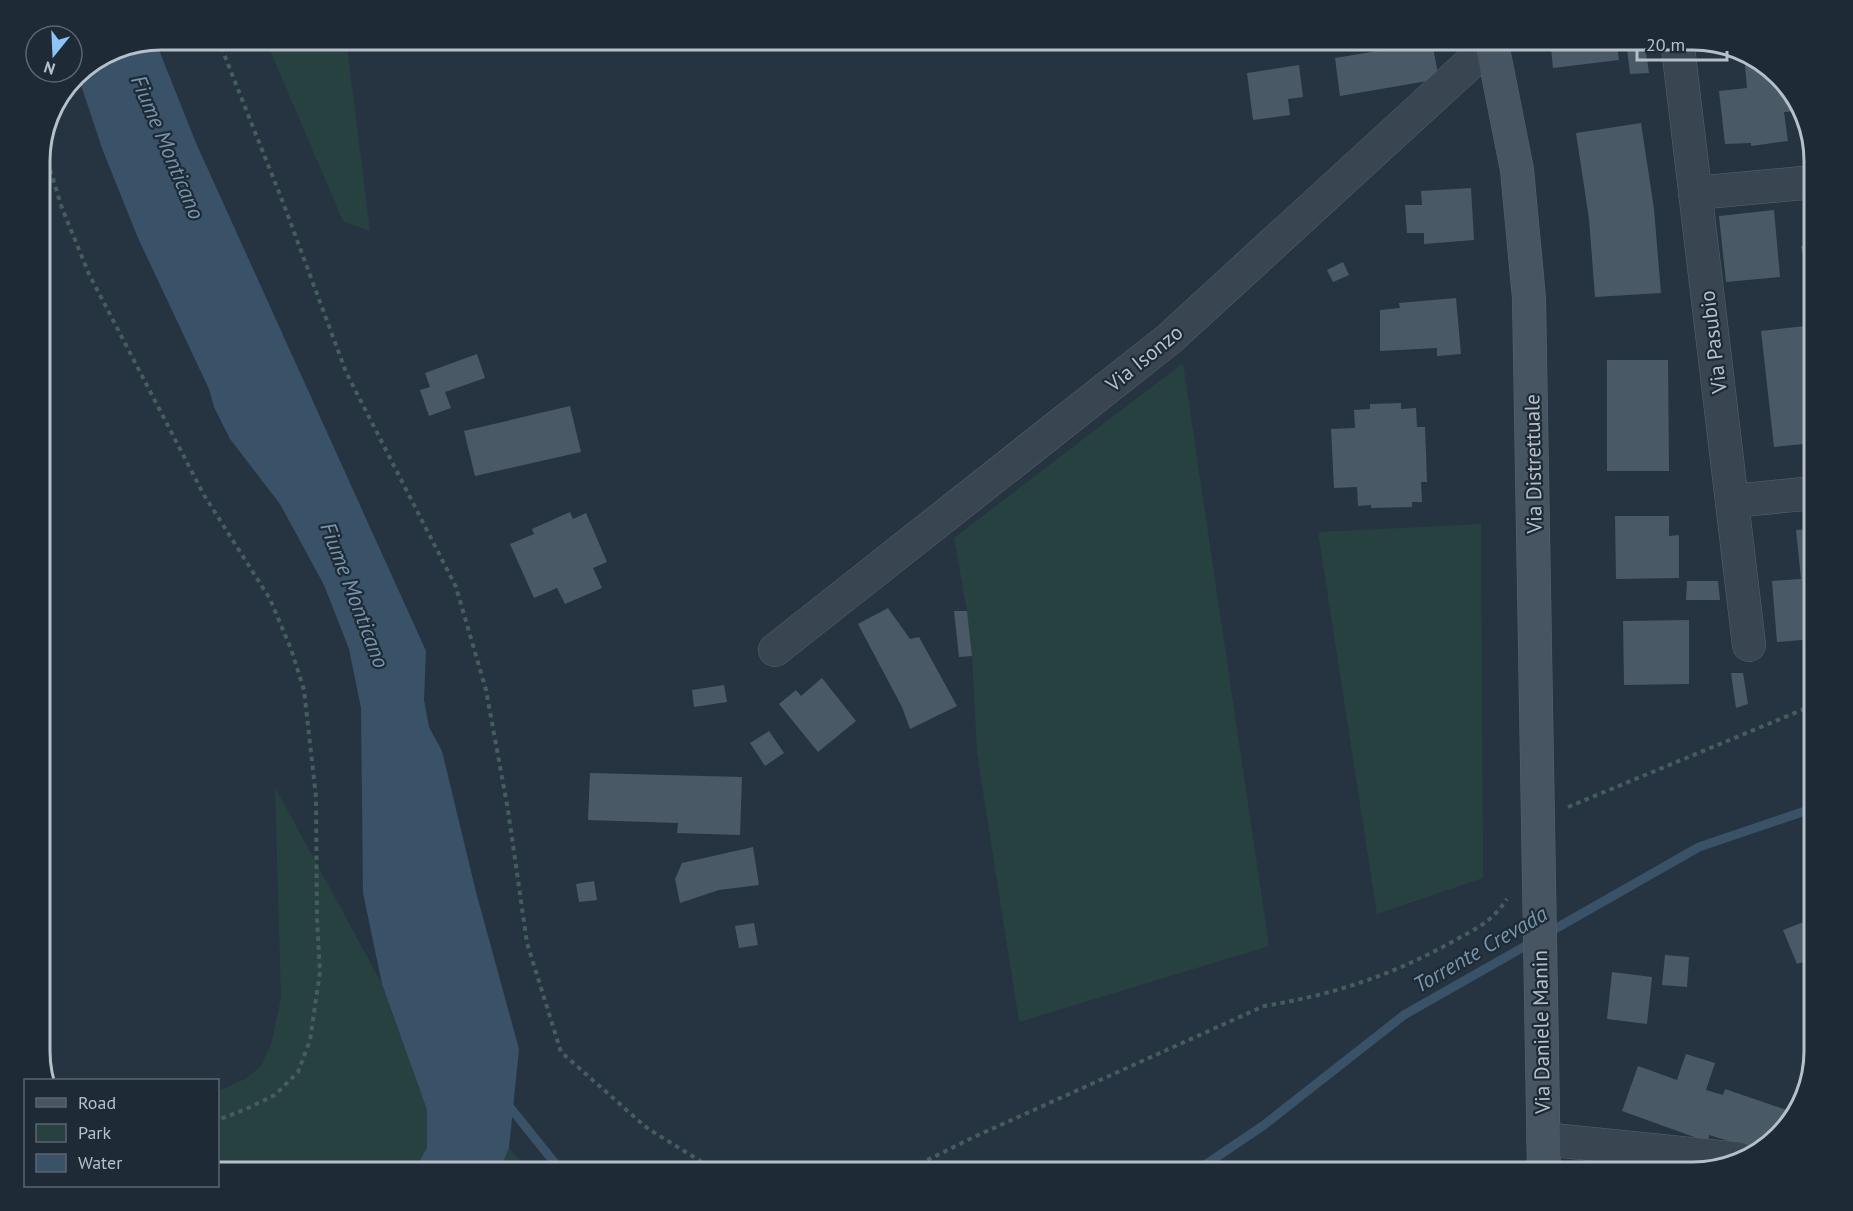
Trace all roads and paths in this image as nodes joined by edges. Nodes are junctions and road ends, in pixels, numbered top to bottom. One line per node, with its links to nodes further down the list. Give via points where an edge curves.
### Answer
1 (222, 50): 18 (path, via 346,372 456,587 486,690 527,942 561,1052 647,1128)
2 (1482, 50): 11 (street, Via Isonzo, via 1168,339)
3 (1494, 50): 13 (main road, Via Distrettuale, via 1517,170 1529,298)
4 (1678, 50): 7 (street, Via Pasubio)
5 (50, 170): 15 (path, via 89,274 204,495 270,599 304,690 316,797 320,972 310,1040 298,1072 275,1095)
6 (1804, 183): 7 (street)
7 (1695, 193): 9 (street, Via Pasubio)
8 (1804, 494): 9 (street)
9 (1732, 501): 10 (street, Via Pasubio)
10 (1749, 645)
11 (776, 650)
12 (1804, 709): 13 (path)
13 (1537, 819): 14 (main road, Via Distrettuale)
14 (1524, 894): 16 (main road, Via Daniele Manin, via 1540,994); 19 (path, via 1486,923 1367,982 1264,1006)
15 (219, 1120)
16 (1543, 1139): 17 (street); 20 (main road, Via Daniele Manin)
17 (1721, 1158)
18 (702, 1162)
19 (923, 1162)
20 (1544, 1162)

